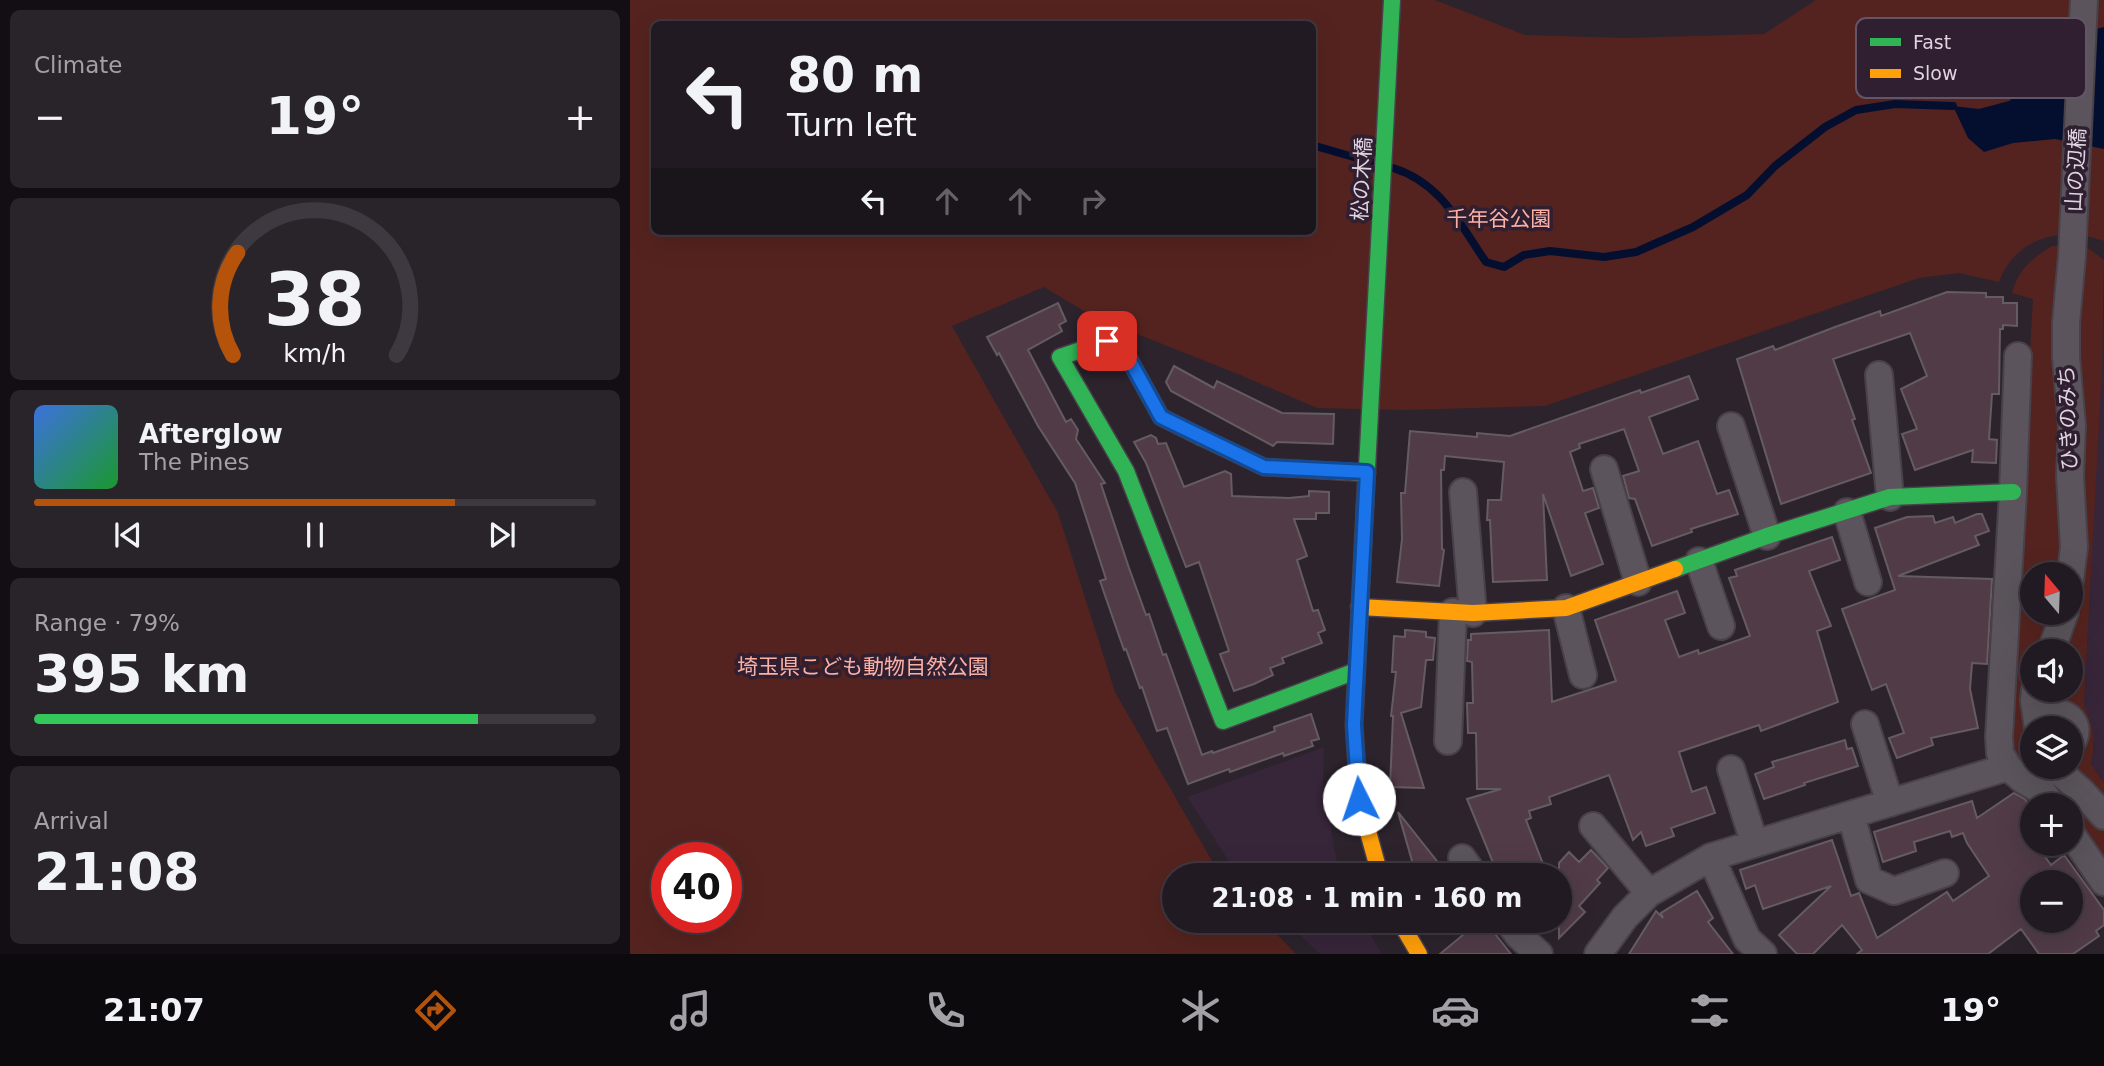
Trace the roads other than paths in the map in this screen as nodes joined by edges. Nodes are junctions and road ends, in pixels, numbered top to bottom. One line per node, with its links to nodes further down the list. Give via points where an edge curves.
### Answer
1 (1392, 0): 10 (street, 松の木橋)
2 (2084, 0): 3 (street, 山の辺橋)
3 (2083, 18)
4 (2079, 98): 5 (street, 山の辺橋)
5 (2072, 256): 17 (street, ひきのみち, via 2066,357 2072,426)
6 (2018, 356): 12 (street)
7 (1879, 375): 13 (street)
8 (1731, 426): 15 (street)
9 (1604, 469): 18 (street)
10 (1367, 472): 20 (street, 松の木橋); 24 (street, via 1264,467 1161,417 1124,350 1107,341 1060,357 1126,471 1223,721)
11 (1463, 492): 22 (street)
12 (2013, 492): 13 (street); 30 (street, via 1999,737 2000,754)
13 (1890, 497): 14 (street)
14 (1847, 512): 15 (street); 19 (street)
15 (1767, 536): 16 (street)
16 (1699, 561): 18 (street); 23 (street)
17 (2072, 562)
18 (1638, 582): 21 (street)
19 (1868, 582)
20 (1359, 607): 22 (street); 24 (street, 松の木橋)
21 (1566, 608): 22 (street); 25 (street)
22 (1463, 613): 29 (street)
23 (1721, 625)
24 (1356, 671): 41 (street, 松の木橋, via 1359,799)
25 (1583, 675)
26 (2048, 716): 27 (street)
27 (2066, 716)
28 (1865, 724): 34 (street)
29 (1448, 741)
30 (2008, 767): 33 (street); 34 (street)
31 (1731, 769): 38 (street)
32 (2068, 779): 36 (street)
33 (2043, 793)
34 (1891, 803): 35 (street)
35 (1851, 815): 38 (street); 42 (street, via 1869,880 1894,891)
36 (2104, 816)
37 (1593, 826): 44 (street)
38 (1754, 842): 40 (street)
39 (2083, 851): 43 (street)
40 (1711, 857): 44 (street); 50 (street, via 1747,939)
41 (1377, 863)
42 (1945, 873)
43 (2104, 882)
44 (1649, 893): 49 (street)
45 (1407, 933): 47 (street)
46 (1517, 933): 48 (street)
47 (1419, 954)
48 (1539, 954)
49 (1598, 954)
50 (1763, 954)

